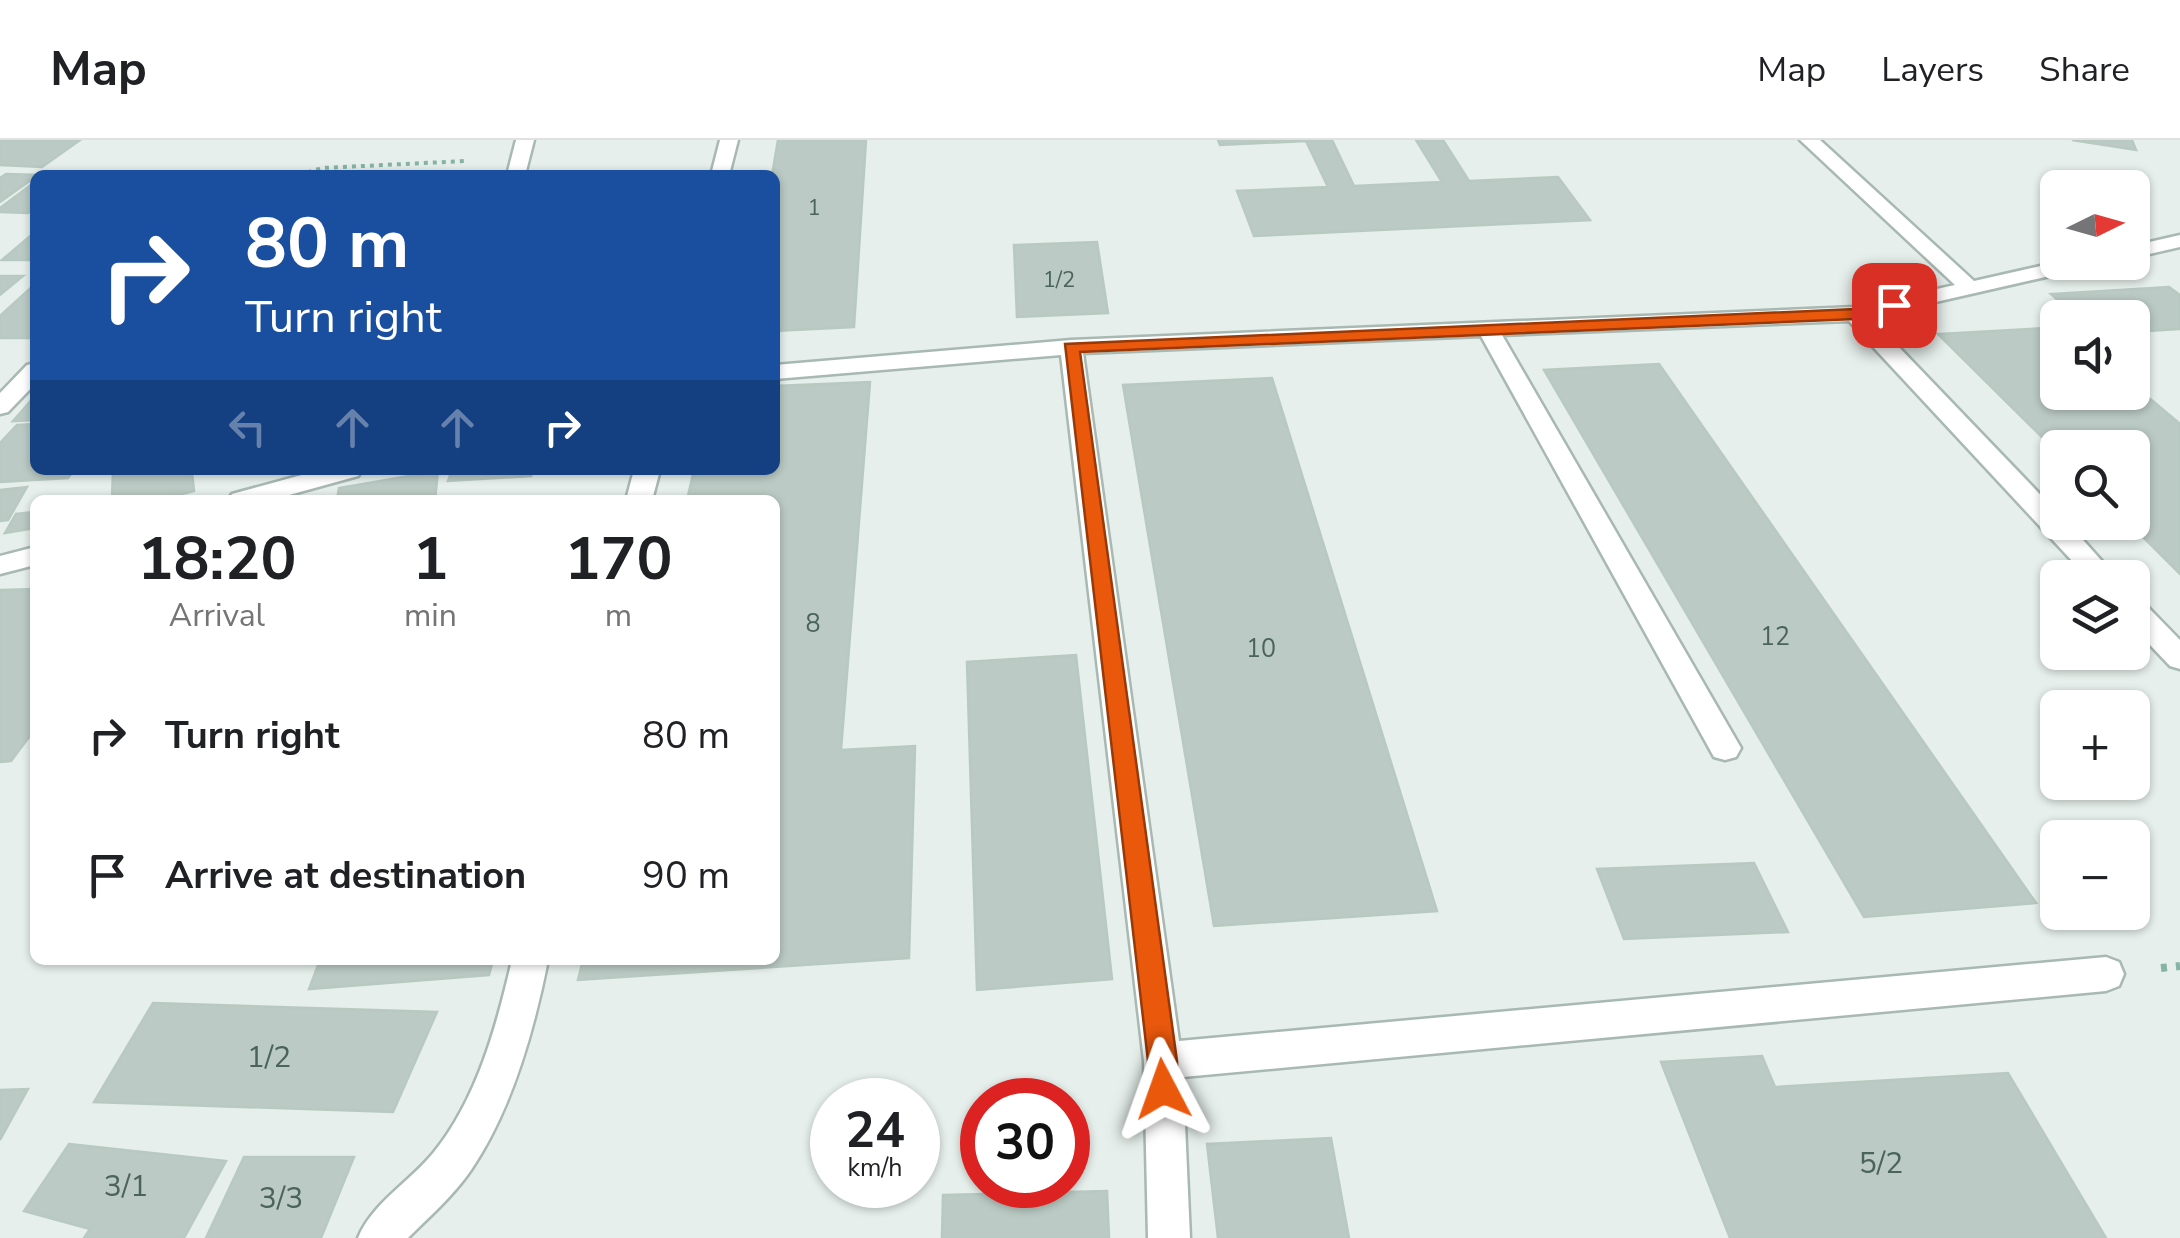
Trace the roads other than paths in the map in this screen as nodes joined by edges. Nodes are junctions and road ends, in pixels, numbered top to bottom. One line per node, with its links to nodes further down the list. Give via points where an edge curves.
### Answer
1 (729, 140): 3 (street)
2 (1809, 140): 7 (street)
3 (721, 170)
4 (2170, 244): 5 (street)
5 (2180, 261)
6 (2040, 272): 7 (street)
7 (1970, 288): 8 (street)
8 (1855, 314): 9 (street); 17 (street)
9 (1488, 330): 10 (street); 21 (street)
10 (1071, 348): 11 (street); 24 (street)
11 (780, 372)
12 (30, 375): 13 (street)
13 (0, 407)
14 (331, 475): 15 (street)
15 (259, 495)
16 (30, 557): 18 (street)
17 (2087, 560)
18 (0, 565)
19 (2150, 627): 20 (street)
20 (2180, 658)
21 (1725, 748)
22 (529, 965): 25 (street, via 494,1078 459,1154)
23 (2106, 974): 24 (street)
24 (1163, 1075): 26 (street)
25 (379, 1238)
26 (1169, 1238)

